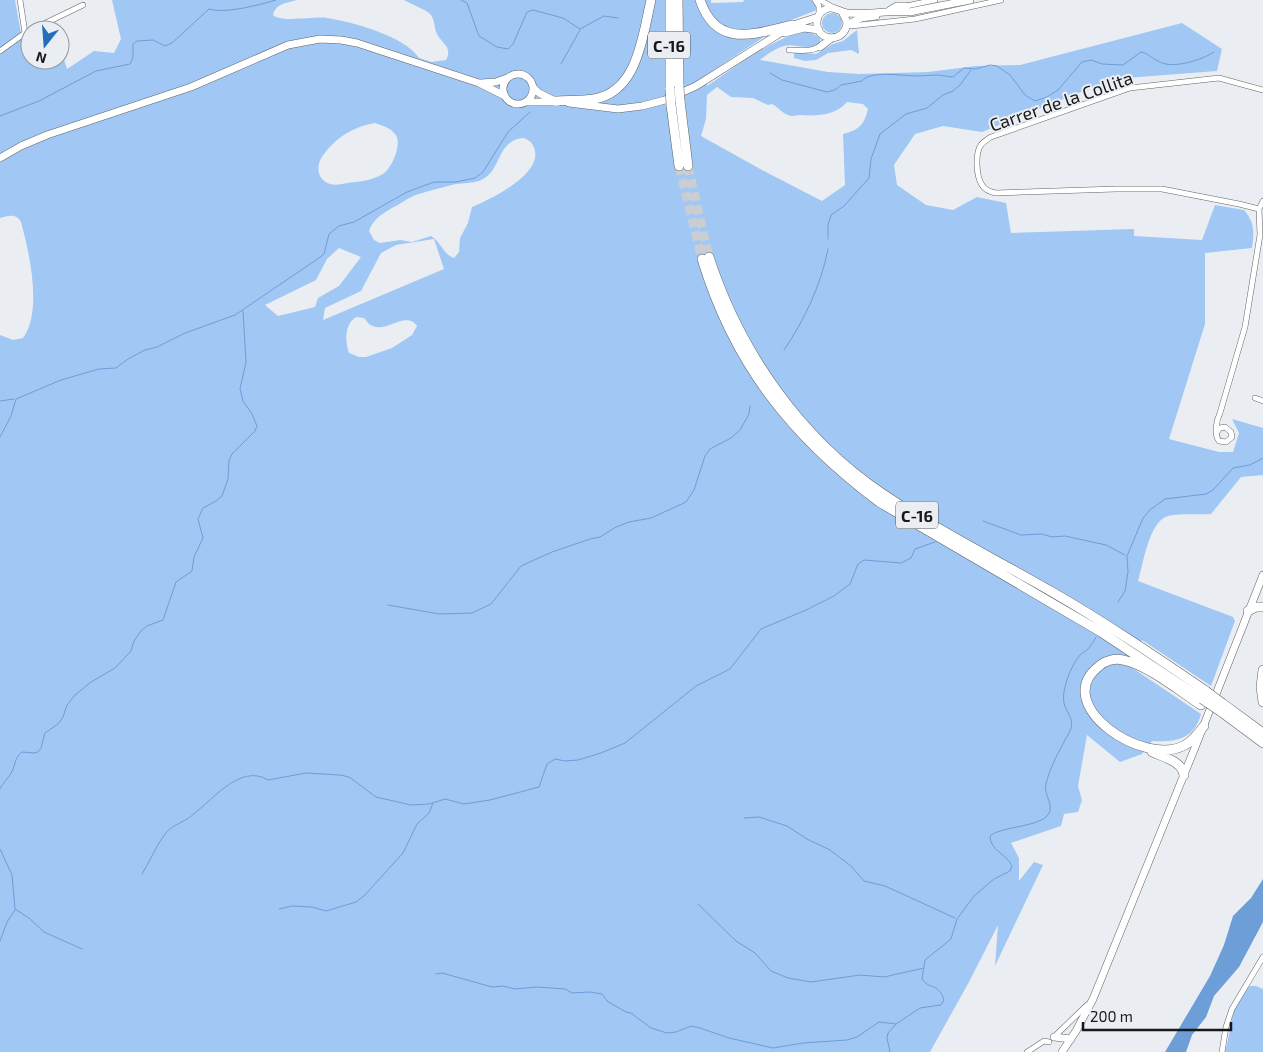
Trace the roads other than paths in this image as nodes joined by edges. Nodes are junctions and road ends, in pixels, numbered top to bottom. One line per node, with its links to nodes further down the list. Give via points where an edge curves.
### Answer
1 (20, 0): 18 (street)
2 (650, 0): 35 (highway, via 636,61 618,88 595,99)
3 (670, 0): 32 (highway, C-16)
4 (678, 0): 32 (highway, C-16)
5 (700, 0): 20 (highway, via 716,25 739,35 762,34)
6 (815, 0): 17 (street, via 819,6)
7 (820, 0): 13 (street)
8 (935, 0): 12 (street)
9 (970, 0): 16 (main road)
10 (1001, 0): 21 (street, via 922,18)
11 (83, 5): 19 (street)
12 (906, 6): 15 (main road, via 897,6)
13 (834, 8): 14 (main road); 17 (main road, via 826,9)
14 (842, 12): 15 (main road); 21 (main road)
15 (888, 12): 16 (main road)
16 (912, 12): 21 (main road, via 864,18)
17 (818, 16): 20 (main road); 22 (main road)
18 (23, 20)
19 (51, 20)
20 (793, 25): 24 (main road)
21 (846, 27): 25 (main road, via 842,34)
22 (821, 33): 24 (main road, via 801,29); 25 (main road); 26 (street, via 823,40)
23 (20, 36): 28 (street)
24 (778, 36): 35 (main road, via 696,86 665,100 618,109)
25 (832, 38): 26 (main road)
26 (820, 46): 27 (street, via 813,50)
27 (790, 50)
28 (0, 51)
29 (508, 78): 30 (main road); 31 (main road, via 522,74); 34 (main road, via 503,87)
30 (479, 83): 34 (main road); 37 (main road, via 357,43 334,39 304,42 288,45 191,87 48,135)
31 (533, 87): 35 (main road); 36 (main road)
32 (674, 88): 38 (highway, C-16, bridge)
33 (1263, 90): 40 (street, Carrer de la Collita, via 1219,78 1130,88 991,137 982,144 978,154 981,184 987,191 996,193 1162,189)
34 (505, 96): 36 (main road, via 513,103)
35 (555, 101): 36 (main road)
36 (526, 102)
37 (0, 158)
38 (684, 166)
39 (1263, 201): 40 (street)
40 (1259, 209): 44 (street, via 1260,235 1245,327)
41 (706, 258): 51 (highway, C-16, via 762,370 792,411 839,459 884,494 1108,626)
42 (1255, 398): 43 (street)
43 (1263, 401)
44 (1220, 413): 45 (street); 46 (street, via 1216,421)
45 (1225, 427): 46 (street); 46 (street, via 1232,434 1229,441 1219,441)
46 (1217, 432)
47 (1263, 575): 49 (main road)
48 (1263, 607): 49 (highway)
49 (1248, 611): 54 (main road)
50 (1263, 670): 52 (highway)
51 (1203, 699): 53 (highway, C-16, bridge); 53 (highway); 56 (highway, via 1134,664 1120,660 1102,664 1088,680 1088,704 1102,724)
52 (1263, 702)
53 (1220, 710): 55 (highway, C-16); 55 (highway, via 1235,729)
54 (1204, 726): 56 (highway, via 1188,743 1177,748 1156,750); 57 (main road)
55 (1262, 740)
56 (1134, 744): 57 (highway, via 1178,764)
57 (1184, 775): 59 (main road)
58 (1263, 957): 64 (street, via 1232,1009)
59 (1093, 999): 60 (street); 61 (main road)
60 (1054, 1039): 61 (main road); 62 (street); 63 (main road, via 1062,1044)
61 (1071, 1039): 63 (main road)
62 (1027, 1052)
63 (1062, 1052)
64 (1222, 1052)

